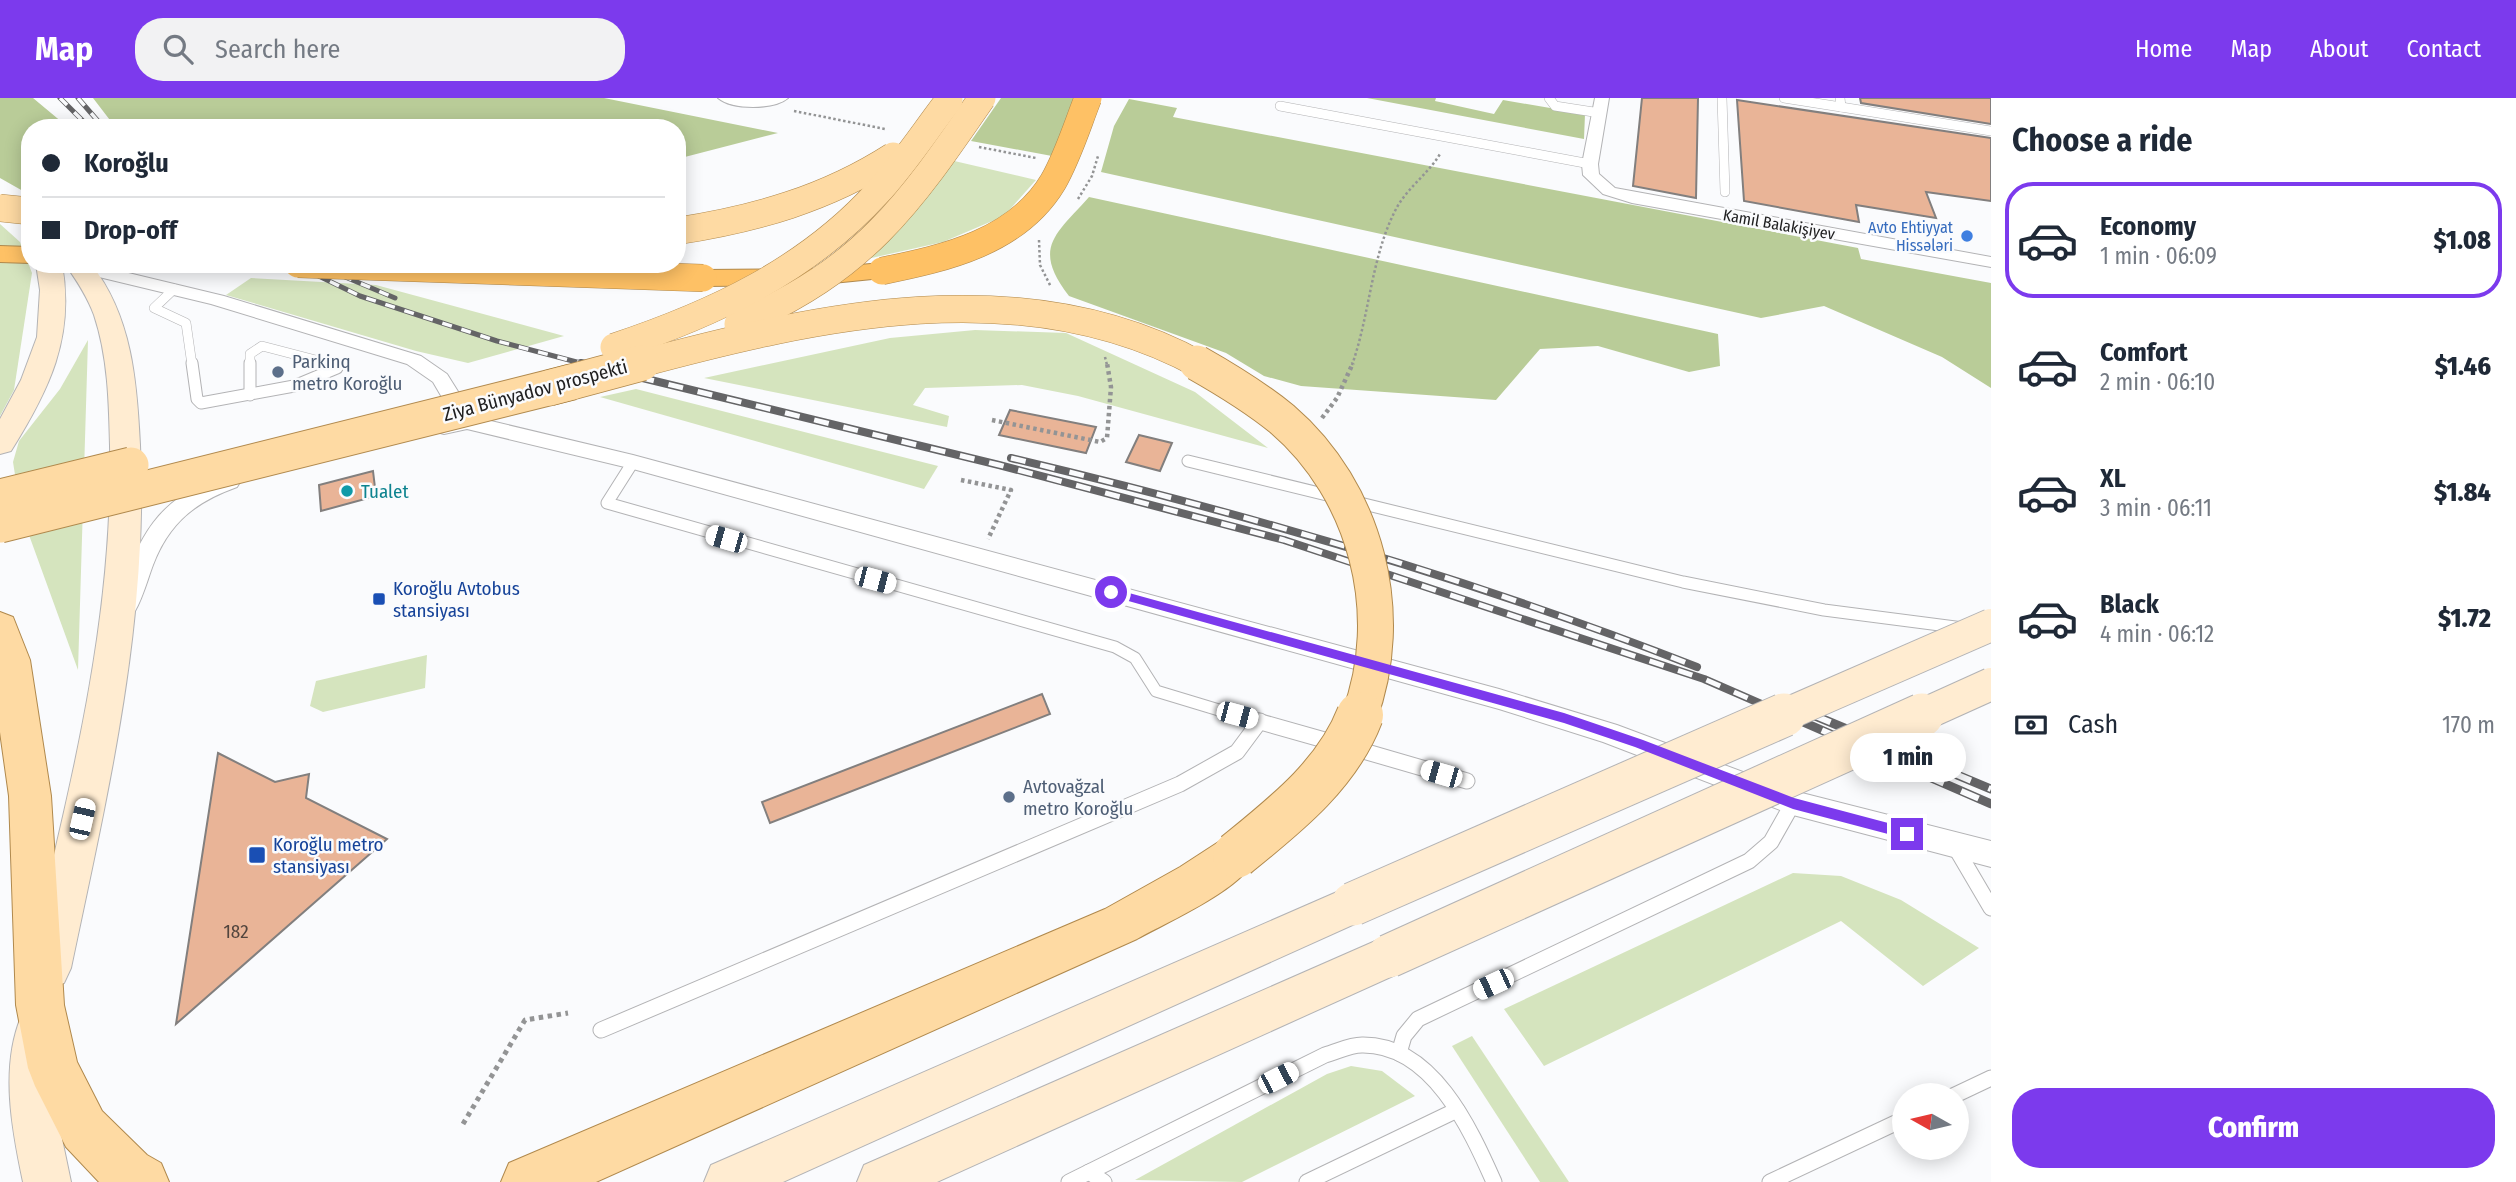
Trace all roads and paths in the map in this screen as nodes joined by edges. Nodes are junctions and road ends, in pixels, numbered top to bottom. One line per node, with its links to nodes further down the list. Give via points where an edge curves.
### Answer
1 (725, 98): 2 (street, via 758,103)
2 (781, 98)
3 (982, 98): 33 (main road, Ziya Bünyadov prospekti, bridge, via 900,211 841,265 742,323 683,347)
4 (1088, 98): 31 (highway, bridge, via 1053,183 1032,210 989,239 955,253 882,271 813,277)
5 (1549, 98): 11 (lane, via 1555,106)
6 (1722, 98): 16 (lane)
7 (1784, 98): 9 (lane)
8 (950, 99): 24 (main road, bridge, via 893,156 829,193 760,217); 43 (main road, Ziya Bünyadov prospekti, bridge, via 877,193 840,230 778,276 703,316 608,349)
9 (1841, 102): 12 (lane)
10 (1280, 106): 13 (lane)
11 (1601, 106): 14 (street)
12 (1991, 131)
13 (1448, 138): 14 (lane); 37 (path, via 1433,168 1400,201 1383,242 1353,368 1334,405)
14 (1590, 164): 27 (street, Kamil Balakişiyev, via 1591,175 1609,191 1632,198)
15 (1091, 178): 17 (path)
16 (1725, 192)
17 (1080, 196)
18 (0, 202): 21 (main road)
19 (0, 208): 22 (main road, bridge)
20 (0, 213): 23 (main road, bridge)
21 (21, 214)
22 (21, 216)
23 (21, 217)
24 (686, 229)
25 (0, 254): 26 (highway)
26 (21, 255)
27 (1991, 262)
28 (65, 273): 39 (main road, via 54,293 52,339)
29 (78, 273): 48 (main road, via 97,289 122,384 128,519)
30 (104, 273): 32 (street)
31 (558, 273)
32 (174, 289): 34 (lane, via 154,308 186,323 197,399 211,403); 36 (street, via 414,360 440,378)
33 (549, 388): 44 (main road, Ziya Bünyadov prospekti, bridge); 69 (main road, bridge, via 777,330 895,311 1024,312 1112,330 1179,353 1251,396 1300,435 1350,504 1377,596 1376,636 1357,723 1333,764 1293,809 1196,882 1121,924)
34 (250, 395): 34 (lane, via 250,354 262,346 337,368 322,378)
35 (992, 420): 38 (path)
36 (467, 422): 41 (street); 48 (street, via 197,494 177,506 150,541)
37 (1317, 424)
38 (1091, 440)
39 (0, 444)
40 (1188, 461): 49 (lane, via 1683,582 1824,610)
41 (633, 462): 45 (street); 51 (lane, via 607,503 1115,647 1135,658 1156,691)
42 (961, 480): 45 (path, via 1011,490)
43 (0, 497)
44 (0, 525)
45 (980, 556): 53 (street, via 1564,718)
46 (1991, 625): 70 (main road, bridge)
47 (0, 628): 57 (main road, via 15,687 30,796)
48 (119, 629): 57 (main road, via 100,739)
49 (1991, 631)
50 (1991, 684): 71 (main road, bridge)
51 (1260, 721): 52 (lane); 59 (lane, via 1241,749 1180,784)
52 (1467, 781)
53 (1793, 803): 54 (street); 60 (lane, via 1771,842 1749,861 1418,1019 1404,1036)
54 (1954, 845): 55 (street); 56 (lane)
55 (1991, 854)
56 (1991, 908)
57 (40, 1005): 67 (main road, via 33,1115); 68 (main road, via 53,1068 84,1129 128,1174)
58 (568, 1013): 64 (path, via 524,1020)
59 (601, 1030)
60 (1399, 1053): 63 (lane, via 1426,1072); 66 (lane, via 1361,1045 1325,1055)
61 (1991, 1077): 62 (lane)
62 (1969, 1088)
63 (1457, 1110): 73 (lane); 74 (lane)
64 (463, 1124)
65 (1892, 1125): 75 (lane)
66 (1097, 1177): 72 (lane)
67 (47, 1182)
68 (142, 1182)
69 (528, 1182)
70 (728, 1182)
71 (881, 1182)
72 (1069, 1182)
73 (1307, 1182)
74 (1494, 1182)
75 (1770, 1182)

